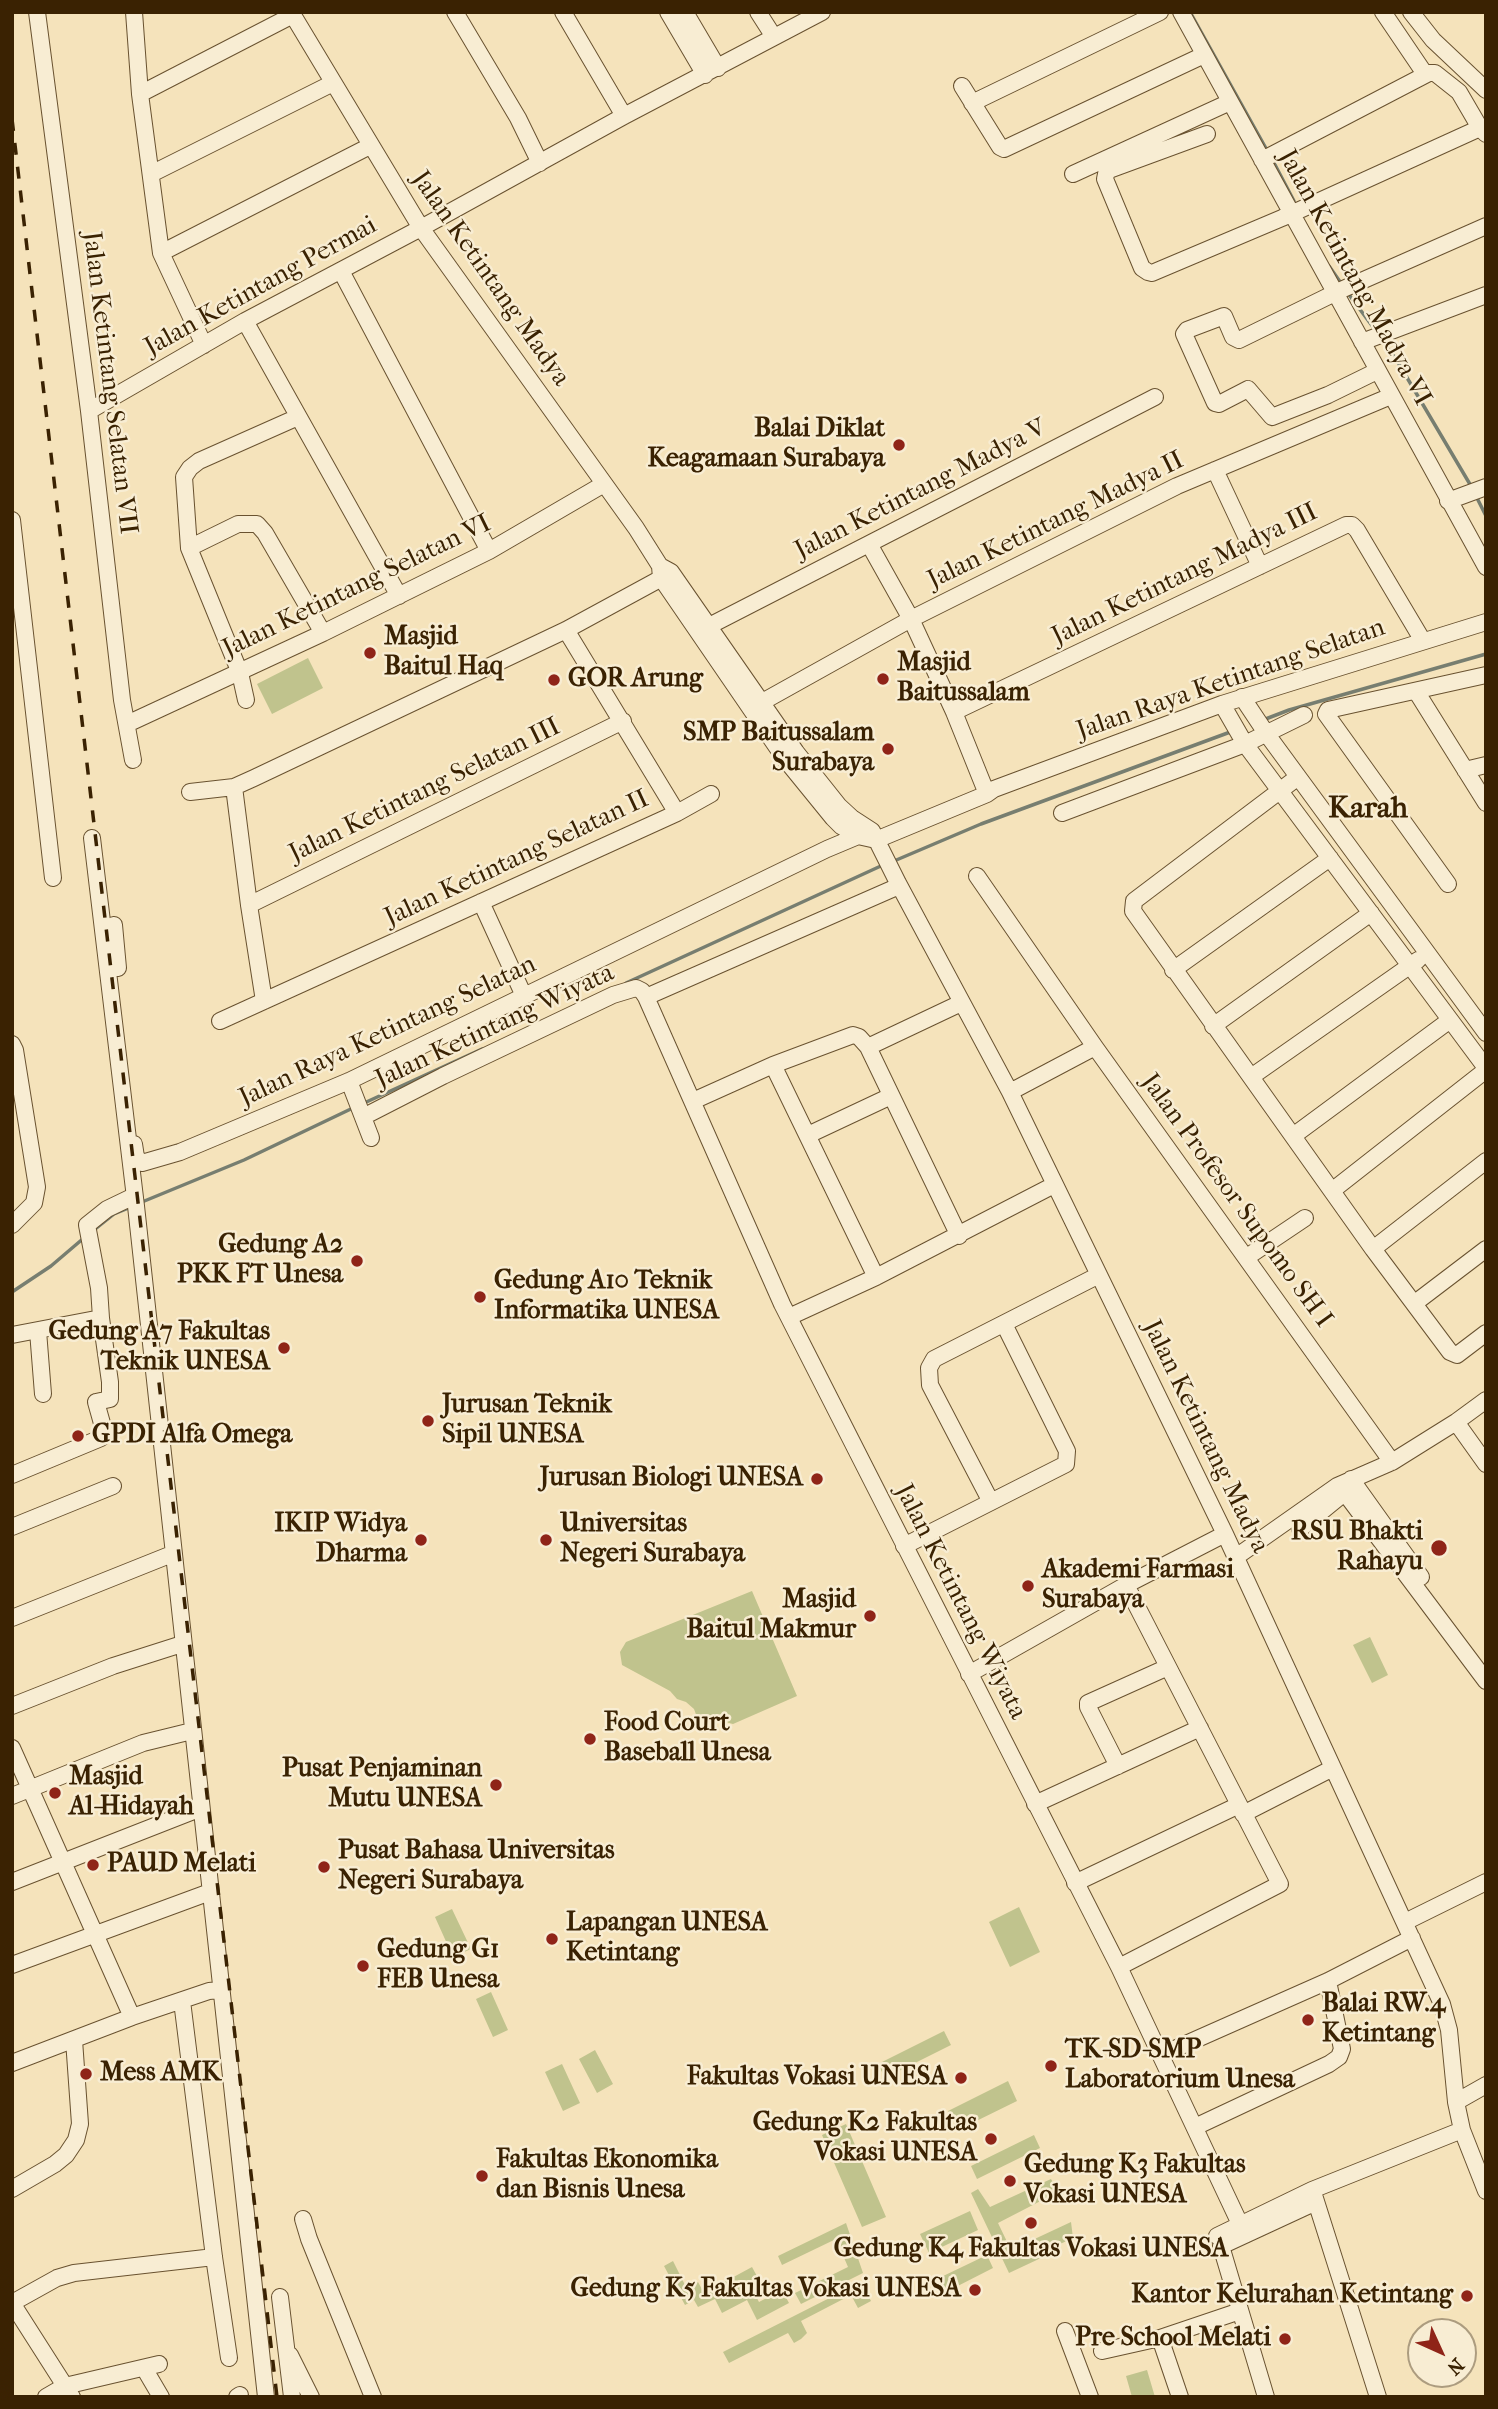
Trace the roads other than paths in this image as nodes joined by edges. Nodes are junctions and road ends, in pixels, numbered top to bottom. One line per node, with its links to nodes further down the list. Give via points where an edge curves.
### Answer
1 (37, 12): 45 (street, Jalan Ketintang Selatan VII)
2 (454, 12): 29 (street)
3 (563, 12): 24 (street)
4 (668, 12): 13 (street)
5 (758, 12): 14 (street)
6 (822, 12): 14 (street, Jalan Ketintang Permai)
7 (1160, 12): 23 (street)
8 (1181, 12): 15 (street, Jalan Ketintang Madya VI)
9 (1383, 12): 17 (street)
10 (1411, 12): 20 (street, via 1433,40)
11 (135, 13): 21 (street)
12 (292, 14): 18 (street, Jalan Ketintang Madya); 21 (street)
13 (684, 20): 16 (street)
14 (774, 37): 16 (street, Jalan Ketintang Permai)
15 (1204, 55): 22 (street, Jalan Ketintang Madya VI); 23 (street, via 1004,149)
16 (711, 71): 24 (street, Jalan Ketintang Permai)
17 (1425, 74): 25 (street, via 1435,74 1459,92); 28 (street)
18 (333, 83): 27 (street, Jalan Ketintang Madya); 30 (street)
19 (961, 86): 23 (street)
20 (1486, 90)
21 (140, 94): 30 (street)
22 (1230, 102): 28 (street, Jalan Ketintang Madya VI); 31 (street)
23 (972, 103)
24 (624, 116): 29 (street, Jalan Ketintang Permai)
25 (1483, 131): 32 (street)
26 (1207, 134): 32 (street, via 1106,174 1143,270 1152,273)
27 (370, 146): 34 (street, Jalan Ketintang Madya); 35 (street)
28 (1270, 157): 32 (street, Jalan Ketintang Madya VI)
29 (540, 163): 34 (street, Jalan Ketintang Permai)
30 (151, 174): 35 (street)
31 (1073, 174)
32 (1298, 210): 37 (street, Jalan Ketintang Madya VI)
33 (1486, 226): 37 (street)
34 (421, 228): 36 (street, Jalan Ketintang Permai); 48 (street, Jalan Ketintang Madya)
35 (162, 253): 41 (street)
36 (341, 271): 39 (street, Jalan Ketintang Permai); 55 (street)
37 (1342, 290): 40 (street, Jalan Ketintang Madya VI); 42 (street, via 1239,340 1224,316 1184,335 1211,398 1219,404 1250,389 1273,417)
38 (1486, 295): 40 (street)
39 (245, 321): 41 (street, Jalan Ketintang Permai); 46 (street)
40 (1374, 338): 42 (street, Jalan Ketintang Madya VI)
41 (204, 345): 45 (street, Jalan Ketintang Permai)
42 (1377, 371): 43 (street, Jalan Ketintang Madya VI)
43 (1391, 396): 47 (street, Jalan Ketintang Madya II); 50 (street, Jalan Ketintang Madya VI)
44 (1155, 397): 52 (street, Jalan Ketintang Madya V)
45 (89, 411): 77 (street, Jalan Ketintang Selatan VII)
46 (298, 417): 53 (street, via 190,468 184,477); 60 (street)
47 (1216, 470): 56 (street); 61 (street, Jalan Ketintang Madya II)
48 (604, 484): 55 (street, Jalan Ketintang Selatan VI); 59 (street, Jalan Ketintang Madya)
49 (1478, 489): 50 (street)
50 (1448, 501): 57 (street, Jalan Ketintang Madya VI)
51 (12, 520): 54 (street)
52 (869, 544): 61 (street); 63 (street, Jalan Ketintang Madya V)
53 (189, 548): 65 (street, via 238,524 257,524); 67 (street)
54 (14, 551): 58 (street)
55 (489, 551): 60 (street, Jalan Ketintang Selatan VI)
56 (1261, 566): 66 (street, Jalan Ketintang Madya III, via 1352,525); 74 (street, Jalan Ketintang Madya III)
57 (1486, 568)
58 (15, 571): 98 (street)
59 (664, 572): 63 (street, Jalan Ketintang Madya); 64 (street); 73 (street, Jalan Ketintang Madya)
60 (399, 596): 65 (street, Jalan Ketintang Selatan VI)
61 (911, 619): 73 (street, Jalan Ketintang Madya II); 74 (street)
62 (1486, 622): 66 (street, Jalan Raya Ketintang Selatan)
63 (709, 626): 73 (street, Jalan Ketintang Madya)
64 (566, 630): 76 (street, Jalan Ketintang Selatan II); 84 (street)
65 (323, 634): 67 (street, Jalan Ketintang Selatan VI)
66 (1423, 641): 70 (street, Jalan Raya Ketintang Selatan)
67 (240, 673): 71 (street); 77 (street, Jalan Ketintang Selatan VI)
68 (1486, 674): 69 (street)
69 (1416, 691): 82 (street); 99 (street, via 1328,710 1326,716)
70 (1242, 697): 72 (street, Jalan Raya Ketintang Selatan); 78 (street)
71 (246, 701)
72 (1222, 704): 79 (street); 85 (street, Jalan Raya Ketintang Selatan)
73 (757, 705): 92 (street, Jalan Ketintang Madya, via 785,759); 93 (street, Jalan Ketintang Madya)
74 (954, 712): 85 (street)
75 (1304, 715): 78 (street)
76 (623, 721): 90 (street, Jalan Ketintang Selatan II); 102 (street, Jalan Ketintang Selatan III)
77 (127, 724): 80 (street, Jalan Ketintang Selatan VII)
78 (1261, 725): 79 (street); 83 (street)
79 (1240, 735): 86 (street); 91 (street)
80 (133, 760)
81 (1486, 765): 82 (street)
82 (1465, 770): 89 (street)
83 (1298, 777): 86 (street); 105 (street)
84 (234, 787): 87 (street); 102 (street)
85 (988, 791): 93 (street, Jalan Raya Ketintang Selatan)
86 (1280, 791): 96 (street); 107 (street, via 1134,901 1134,914)
87 (190, 792)
88 (711, 794): 90 (street)
89 (1486, 803)
90 (677, 813): 101 (street, Jalan Ketintang Selatan II)
91 (1062, 813)
92 (833, 818): 93 (street, Jalan Ketintang Madya); 95 (street)
93 (870, 837): 95 (street, Jalan Raya Ketintang Selatan); 100 (street, Jalan Ketintang Madya)
94 (92, 838): 133 (street)
95 (827, 849): 108 (street, Jalan Raya Ketintang Selatan)
96 (1330, 859): 103 (street); 107 (street)
97 (977, 876): 118 (street, Jalan Profesor Supomo SH I)
98 (53, 878)
99 (1448, 884)
100 (899, 885): 109 (street, Jalan Ketintang Wiyata); 111 (street, Jalan Ketintang Madya)
101 (481, 902): 108 (street); 110 (street, Jalan Ketintang Selatan II)
102 (249, 905): 110 (street)
103 (1371, 913): 106 (street); 114 (street)
104 (114, 925): 122 (street, Jalan Raya Ketintang Selatan, via 139,1162 180,1152)
105 (1427, 953): 106 (street); 115 (street)
106 (1410, 966): 112 (street); 121 (street)
107 (1173, 970): 114 (street)
108 (524, 996): 122 (street, Jalan Raya Ketintang Selatan)
109 (646, 997): 125 (street, Jalan Ketintang Wiyata); 126 (street, Jalan Ketintang Wiyata, via 636,988 613,995)
110 (264, 1001): 113 (street, Jalan Ketintang Selatan II)
111 (961, 1003): 117 (street); 123 (street, Jalan Ketintang Madya)
112 (1450, 1020): 120 (street); 128 (street)
113 (220, 1021)
114 (1213, 1026): 121 (street)
115 (1486, 1032)
116 (12, 1044): 135 (street, via 37,1187 34,1203)
117 (868, 1047): 119 (street, via 853,1035); 124 (street)
118 (1095, 1047): 123 (street); 139 (street, Jalan Profesor Supomo SH I)
119 (773, 1065): 125 (street); 127 (street)
120 (1486, 1069): 132 (street)
121 (1251, 1077): 128 (street)
122 (351, 1086): 126 (street)
123 (1010, 1092): 131 (street, Jalan Ketintang Madya)
124 (891, 1096): 127 (street); 136 (street)
125 (693, 1101): 143 (street, Jalan Ketintang Wiyata)
126 (361, 1112): 129 (street)
127 (808, 1135): 141 (street)
128 (1293, 1136): 132 (street)
129 (372, 1138)
130 (1486, 1161): 137 (street)
131 (1054, 1185): 136 (street); 140 (street, Jalan Ketintang Madya)
132 (1333, 1191): 137 (street)
133 (135, 1200): 144 (street, via 107,1209 88,1231); 162 (street)
134 (1305, 1218): 139 (street)
135 (12, 1225)
136 (959, 1236): 141 (street)
137 (1373, 1249): 142 (street)
138 (1486, 1249): 142 (street)
139 (1247, 1257): 152 (street, Jalan Profesor Supomo SH I)
140 (1099, 1275): 145 (street); 160 (street, Jalan Ketintang Madya)
141 (876, 1278): 143 (street)
142 (1415, 1303): 147 (street, via 1453,1355)
143 (789, 1317): 161 (street, Jalan Ketintang Wiyata)
144 (101, 1318): 146 (street); 154 (street, via 110,1399 96,1402 105,1434)
145 (1004, 1324): 157 (street, via 934,1359 929,1368 930,1385); 157 (street, via 1068,1457 1060,1468)
146 (38, 1331): 148 (street); 149 (street)
147 (1486, 1333)
148 (12, 1335)
149 (43, 1394)
150 (1486, 1400): 151 (street)
151 (1456, 1422): 152 (street); 153 (street)
152 (1392, 1462): 155 (street)
153 (1486, 1464)
154 (12, 1475)
155 (1351, 1479): 163 (street); 167 (street)
156 (113, 1486): 158 (street)
157 (991, 1502): 161 (street)
158 (12, 1527)
159 (1300, 1529): 170 (street, via 1338,1497 1348,1497)
160 (1225, 1534): 163 (street, Jalan Ketintang Madya); 164 (street)
161 (904, 1546): 169 (street, Jalan Ketintang Wiyata)
162 (172, 1554): 165 (street); 166 (street)
163 (1236, 1557): 176 (street, Jalan Ketintang Madya)
164 (1126, 1585): 168 (street); 169 (street)
165 (12, 1618)
166 (182, 1644): 171 (street); 173 (street)
167 (1486, 1663)
168 (1168, 1667): 172 (street); 175 (street, via 1088,1703)
169 (969, 1674): 179 (street, Jalan Ketintang Wiyata)
170 (1486, 1681)
171 (12, 1706)
172 (1200, 1728): 175 (street); 181 (street)
173 (192, 1731): 177 (street, via 143,1743); 180 (street)
174 (12, 1748): 177 (street)
175 (1118, 1766): 179 (street)
176 (1334, 1768): 181 (street); 187 (street, Jalan Ketintang Madya)
177 (30, 1788): 178 (street); 182 (street)
178 (12, 1796)
179 (1035, 1804): 185 (street, Jalan Ketintang Wiyata)
180 (201, 1808): 182 (street); 186 (street)
181 (1241, 1809): 185 (street); 191 (street, via 1280,1884)
182 (63, 1862): 183 (street); 188 (street)
183 (12, 1882)
184 (1486, 1882): 187 (street)
185 (1076, 1883): 191 (street, Jalan Ketintang Wiyata)
186 (210, 1892): 188 (street); 193 (street)
187 (1405, 1922): 189 (street, Jalan Ketintang Madya)
188 (95, 1933): 190 (street); 195 (street)
189 (1412, 1938): 192 (street); 200 (street, Jalan Ketintang Madya, via 1447,2017)
190 (12, 1965)
191 (1119, 1967): 197 (street, Jalan Ketintang Wiyata)
192 (1328, 1981): 197 (street); 201 (street, via 1342,2049 1339,2057)
193 (220, 1990): 194 (street); 222 (street)
194 (182, 2001): 195 (street); 209 (street)
195 (132, 2017): 196 (street)
196 (75, 2040): 198 (street); 203 (street, via 80,2124 76,2140 55,2164)
197 (1161, 2055): 201 (street, Jalan Ketintang Wiyata)
198 (12, 2063)
199 (1486, 2085): 200 (street)
200 (1456, 2102): 202 (street, Jalan Ketintang Madya)
201 (1195, 2127): 207 (street, Jalan Ketintang Wiyata)
202 (1462, 2130): 204 (street, Jalan Ketintang Madya); 205 (street)
203 (12, 2189)
204 (1486, 2191)
205 (1314, 2196): 207 (street); 212 (street, via 1221,2246); 229 (street)
206 (303, 2219): 225 (street)
207 (1240, 2224): 208 (street)
208 (1217, 2236)
209 (214, 2257): 211 (street, via 74,2273); 218 (street)
210 (280, 2297): 216 (street)
211 (12, 2303): 213 (street)
212 (1240, 2311): 215 (street); 228 (street)
213 (17, 2321): 219 (street)
214 (1065, 2331): 226 (street)
215 (1160, 2338): 217 (street); 227 (street)
216 (285, 2343): 223 (street); 224 (street)
217 (1102, 2351)
218 (229, 2358)
219 (68, 2391): 220 (street); 221 (street, via 151,2366)
220 (46, 2397)
221 (161, 2397)
222 (266, 2397)
223 (292, 2397)
224 (311, 2397)
225 (373, 2397)
226 (1090, 2397)
227 (1180, 2397)
228 (1266, 2397)
229 (1378, 2397)

